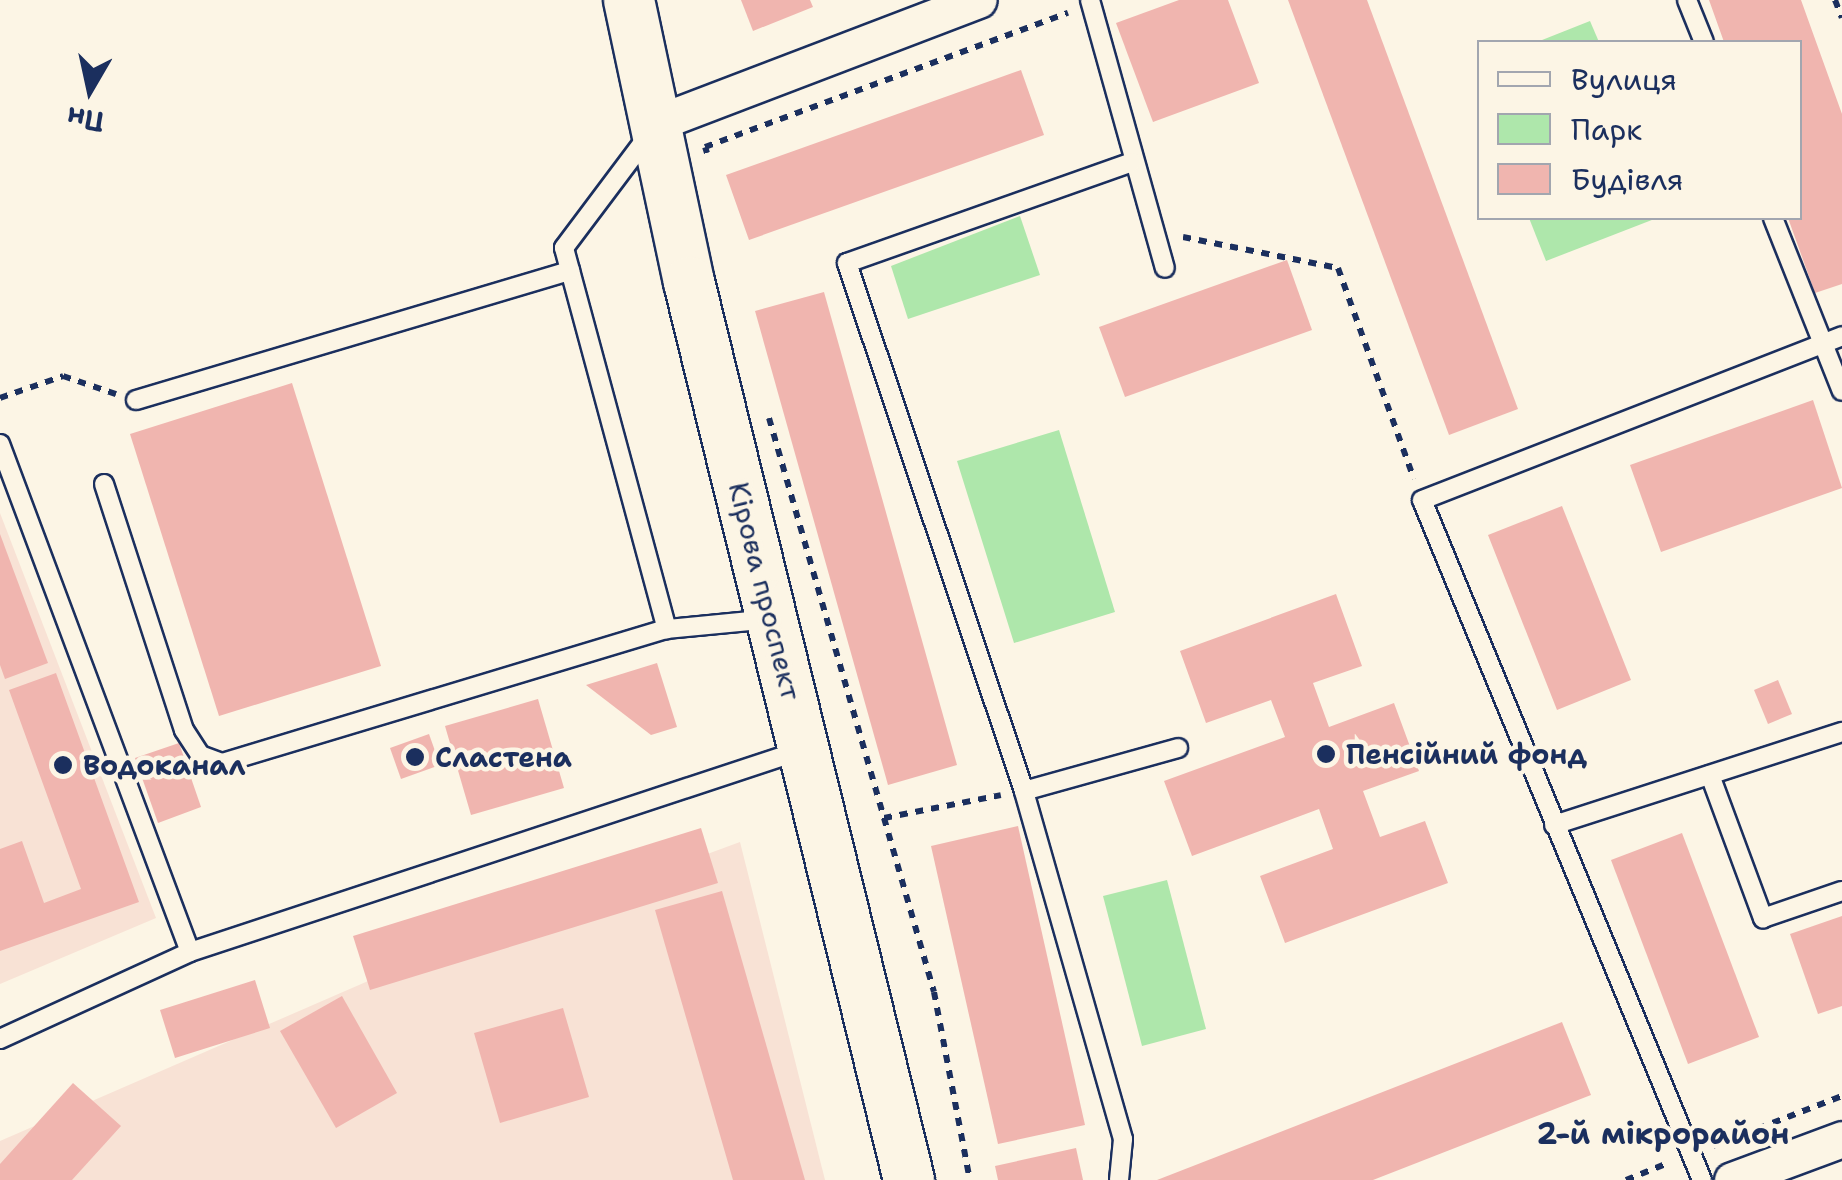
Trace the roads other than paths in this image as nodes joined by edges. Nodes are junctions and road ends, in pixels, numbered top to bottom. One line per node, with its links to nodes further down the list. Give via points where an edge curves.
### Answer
1 (629, 0): 6 (street, Кірова проспект)
2 (979, 0): 6 (street)
3 (1687, 0): 5 (lane)
4 (1090, 2): 7 (lane)
5 (1703, 40)
6 (659, 122): 10 (lane, via 564,248); 17 (street, Кірова проспект, via 689,282)
7 (1132, 162): 9 (lane); 23 (lane, via 847,262)
8 (1774, 220): 12 (lane)
9 (1165, 268)
10 (570, 271): 14 (lane); 18 (lane)
11 (1842, 336): 12 (lane)
12 (1823, 343): 13 (lane); 24 (lane, via 1422,500)
13 (1842, 391)
14 (136, 400)
15 (0, 444): 26 (lane)
16 (104, 484): 18 (lane, via 184,730 200,755 222,763)
17 (771, 619): 18 (lane); 21 (street, Кірова проспект)
18 (666, 629)
19 (1842, 732): 22 (lane)
20 (1178, 748): 23 (lane)
21 (804, 750): 26 (lane); 29 (street, Кірова проспект)
22 (1710, 774): 24 (lane); 25 (lane, via 1764,918)
23 (1024, 791): 30 (lane, via 1124,1140)
24 (1554, 825): 31 (lane)
25 (1842, 891)
26 (190, 952): 27 (lane)
27 (0, 1039)
28 (1842, 1139): 32 (street)
29 (909, 1180)
30 (1119, 1180)
31 (1702, 1180)
32 (1732, 1180)

